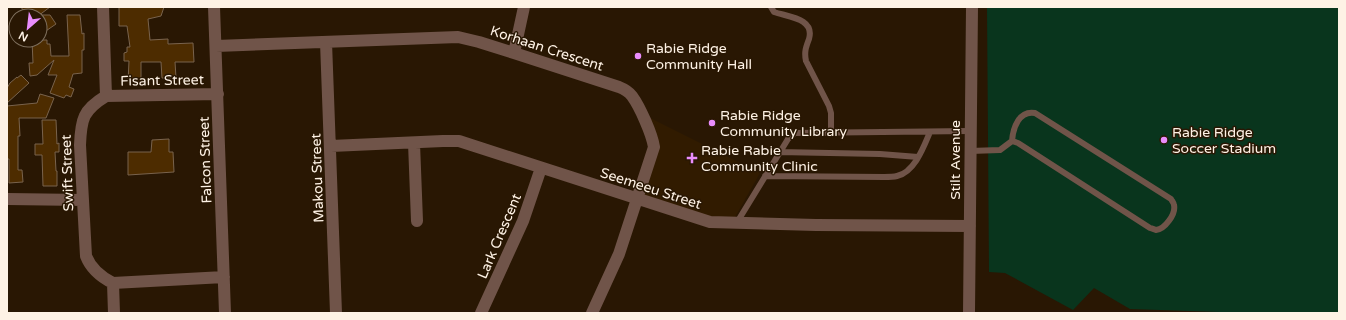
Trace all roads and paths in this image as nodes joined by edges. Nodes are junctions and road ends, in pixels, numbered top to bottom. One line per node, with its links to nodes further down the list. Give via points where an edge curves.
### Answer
1 (103, 7): 10 (street)
2 (214, 7): 7 (street, Falcon Street)
3 (524, 7): 8 (street)
4 (771, 7): 11 (lane, via 774,12 805,22 809,26 811,32 805,50 806,58 829,106)
5 (972, 7): 13 (street, Stilt Avenue)
6 (326, 42): 7 (street, Korhaan Crescent); 8 (street, Korhaan Crescent, via 458,37); 16 (street, Makou Street)
7 (216, 46): 9 (street, Falcon Street)
8 (514, 53): 23 (street, Korhaan Crescent, via 619,87 633,97 654,146)
9 (218, 94): 10 (street, Fisant Street); 28 (street, Falcon Street)
10 (106, 96): 24 (street, Swift Street, via 88,110 80,127)
11 (831, 132): 12 (lane); 18 (lane, via 795,133)
12 (930, 132): 13 (lane); 19 (lane)
13 (970, 132): 17 (street, Stilt Avenue)
14 (1012, 141): 14 (lane, via 1150,228 1161,228 1173,213 1175,206 1171,199 1035,113 1022,115 1017,122); 17 (lane, via 1000,150)
15 (414, 143): 16 (street, Seemeeu Street); 20 (street, Seemeeu Street, via 459,141); 25 (street)
16 (331, 146): 32 (street, Makou Street)
17 (970, 151): 27 (street, Stilt Avenue)
18 (779, 152): 19 (lane); 21 (lane)
19 (918, 157): 21 (lane, via 906,172 891,177)
20 (541, 168): 23 (street, Seemeeu Street); 33 (street, Lark Crescent, via 523,221)
21 (765, 176): 26 (lane)
22 (7, 199): 24 (street)
23 (637, 199): 26 (street, Seemeeu Street, via 710,222); 34 (street, Korhaan Crescent, via 615,264)
24 (83, 200): 29 (street, Swift Street, via 88,261 97,273)
25 (417, 221)
26 (736, 224): 27 (street, Seemeeu Street)
27 (970, 226): 35 (street, Stilt Avenue)
28 (224, 277): 29 (street); 31 (street, Falcon Street)
29 (113, 283): 30 (street)
30 (114, 313)
31 (226, 313)
32 (336, 313)
33 (481, 313)
34 (592, 313)
35 (969, 313)

